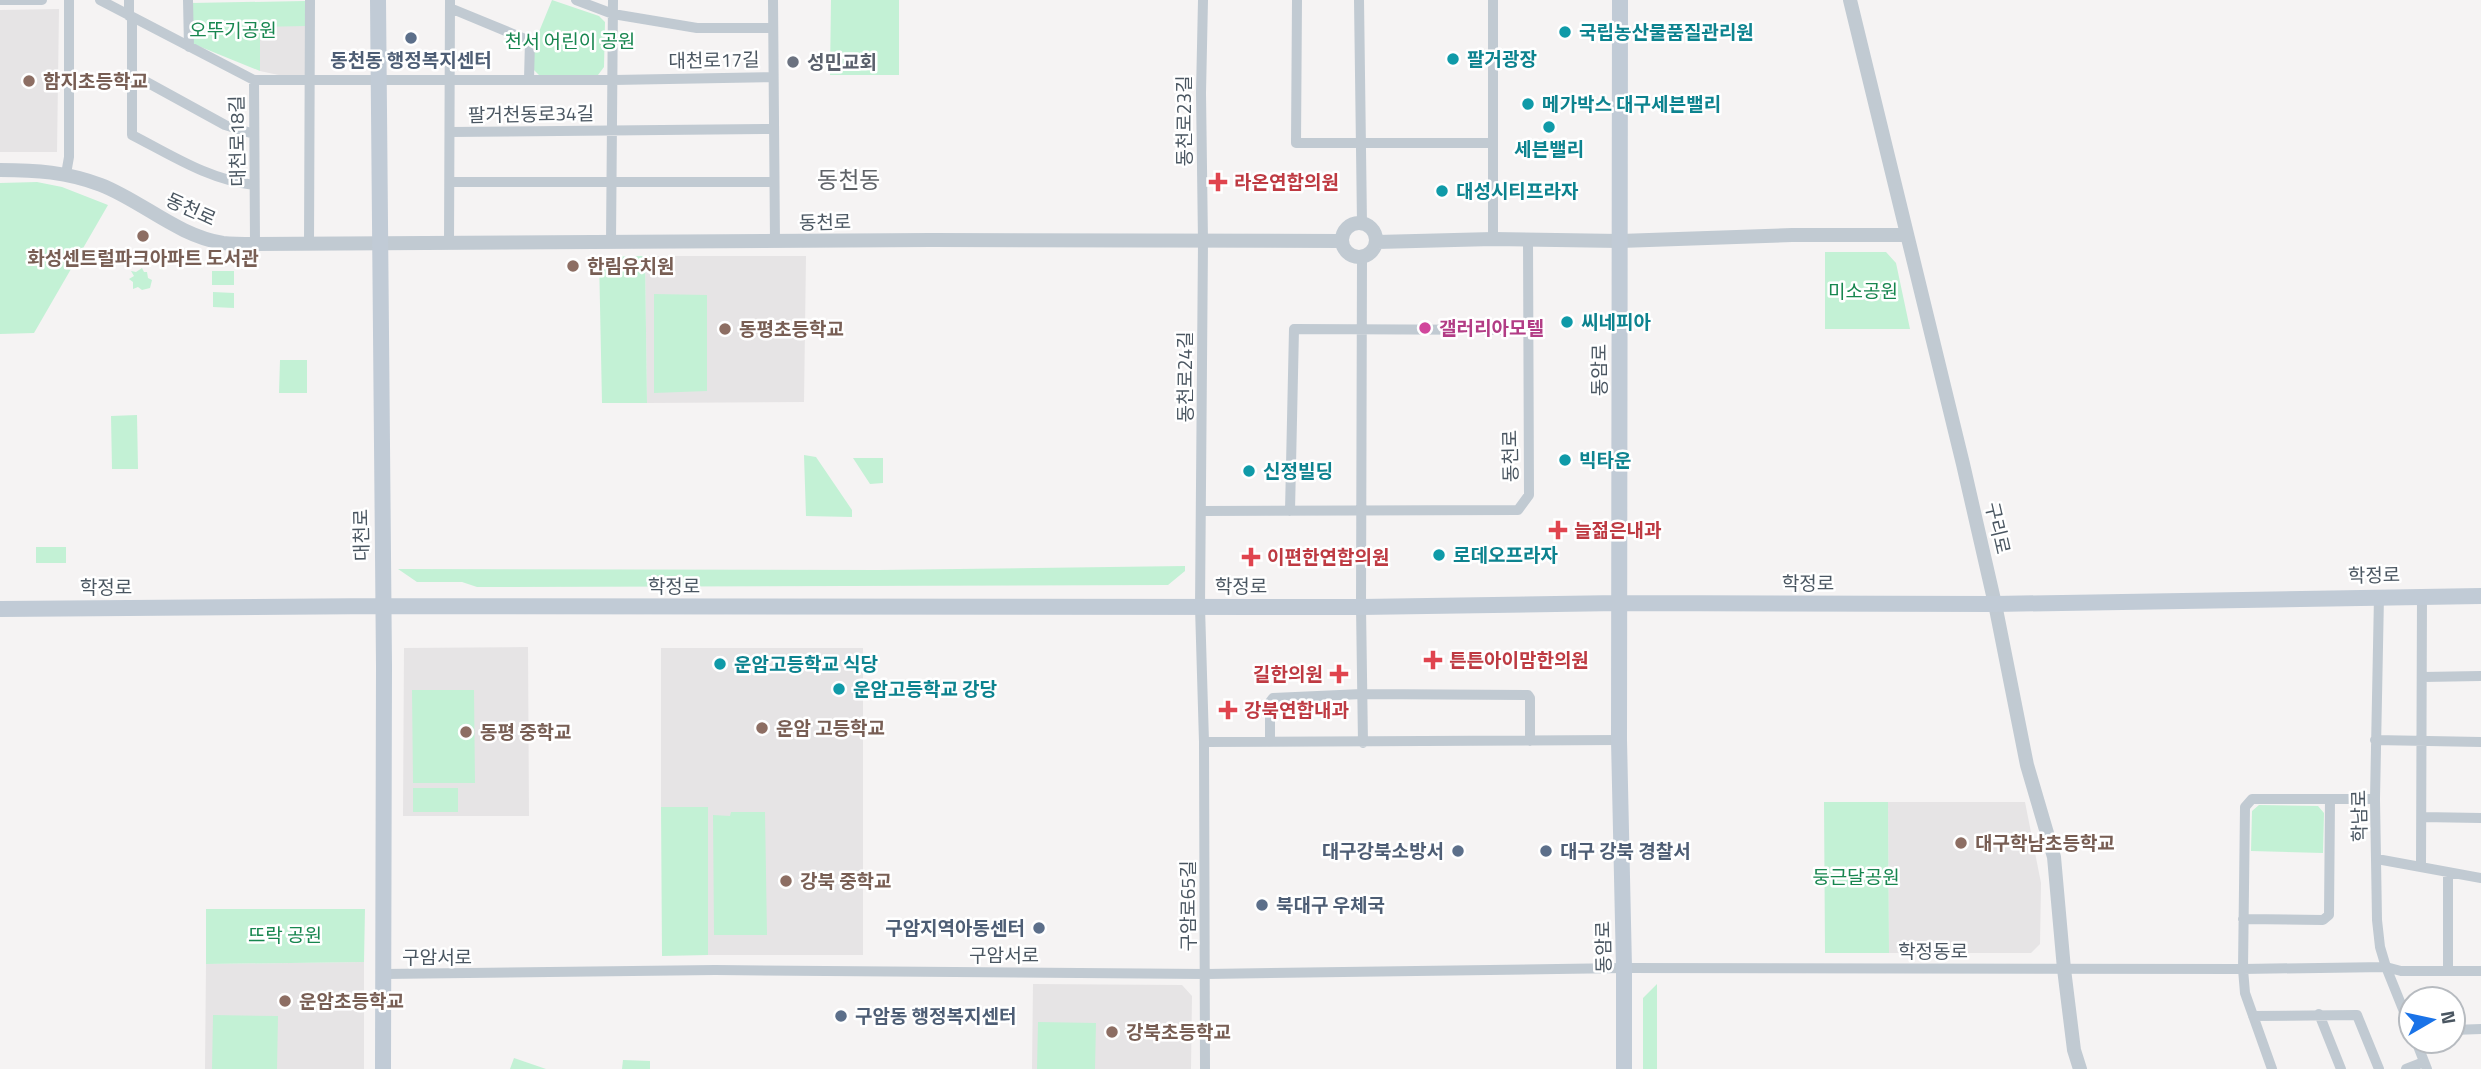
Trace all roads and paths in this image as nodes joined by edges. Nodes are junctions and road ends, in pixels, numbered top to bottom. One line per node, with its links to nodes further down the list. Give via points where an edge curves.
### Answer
1 (0, 0): 2 (street)
2 (42, 0)
3 (69, 0): 38 (street)
4 (100, 0): 20 (street, 대천로18길)
5 (129, 0): 20 (street)
6 (188, 0): 22 (street)
7 (310, 0): 27 (street)
8 (378, 0): 28 (main road, 대천로)
9 (576, 0): 19 (street)
10 (613, 0): 19 (street, 팔거천동로34길)
11 (773, 0): 21 (street, 대천로17길)
12 (1203, 0): 50 (street, 동천로23길)
13 (1297, 0): 35 (street, via 1296,143)
14 (1359, 0): 35 (street)
15 (1493, 0): 36 (street)
16 (1620, 0): 47 (main road, 동암로)
17 (1850, 0): 44 (street, 구리로)
18 (450, 4): 25 (street, via 530,41); 29 (street)
19 (613, 14): 21 (street, via 697,28); 30 (street, 팔거천동로34길)
20 (131, 17): 22 (street, 대천로18길); 23 (street)
21 (773, 28): 24 (street, 대천로17길)
22 (190, 47): 26 (street, 대천로18길)
23 (132, 74): 34 (street, via 225,125); 42 (street, via 132,135 212,176)
24 (773, 77): 30 (street, 대천로17길); 31 (street, 대천로17길)
25 (529, 79): 29 (street, 대천로17길); 30 (street, 대천로17길)
26 (254, 80): 27 (street, 대천로18길); 34 (street, 대천로18길)
27 (309, 80): 28 (street, 대천로18길); 53 (street)
28 (378, 80): 29 (street, 대천로17길); 48 (main road, 대천로)
29 (451, 80): 33 (street)
30 (614, 80): 32 (street, 팔거천동로34길)
31 (774, 129): 32 (street, 팔거천동로34길); 41 (street, 대천로17길)
32 (613, 130): 33 (street, 팔거천동로34길); 40 (street, 팔거천동로34길)
33 (450, 132): 39 (street)
34 (254, 134): 42 (street, 대천로18길)
35 (1360, 143): 36 (street); 43 (street)
36 (1493, 143): 45 (street)
37 (0, 170): 38 (street, 동천로)
38 (66, 174): 56 (street, 동천로, via 104,186 200,236 222,243)
39 (450, 182): 40 (street); 54 (street)
40 (612, 183): 41 (street); 55 (street, 팔거천동로34길)
41 (774, 183): 49 (street, 대천로17길)
42 (254, 185): 56 (street, 대천로18길)
43 (1362, 223): 51 (street, via 1348,226); 52 (street, via 1374,230)
44 (1907, 235): 47 (street); 67 (street, 구리로)
45 (1493, 239): 46 (street); 52 (street)
46 (1528, 240): 47 (street); 59 (street, 동천로)
47 (1620, 241): 66 (main road, 동암로)
48 (379, 242): 53 (street, 동천로); 54 (street, 동천로); 68 (main road, 대천로)
49 (775, 242): 50 (street, 동천로); 55 (street, 동천로)
50 (1203, 242): 51 (street, 동천로); 61 (street, 동천로24길)
51 (1342, 242): 57 (street, via 1351,256)
52 (1377, 242): 57 (street)
53 (309, 243): 56 (street, 동천로)
54 (449, 243): 55 (street, 동천로)
55 (611, 243)
56 (255, 244)
57 (1362, 258): 58 (street)
58 (1362, 330): 59 (street); 60 (street); 62 (street, via 1294,329)
59 (1528, 330): 60 (street, 동천로, via 1529,495 1524,504 1518,510)
60 (1361, 510): 62 (street); 70 (street)
61 (1202, 511): 62 (street); 69 (street, 동천로24길)
62 (1290, 511)
63 (2379, 596): 64 (main road, 학정로); 67 (main road, 학정로); 76 (street, 학남로)
64 (2422, 596): 65 (main road, 학정로); 73 (street)
65 (2481, 596)
66 (1619, 603): 67 (main road, 학정로); 70 (main road, 학정로); 75 (main road, 동암로)
67 (1995, 604): 94 (street, 구리로, via 2027,765 2054,857)
68 (383, 606): 69 (main road, 학정로); 71 (main road, 학정로); 98 (main road, 대천로)
69 (1200, 607): 70 (main road, 학정로); 78 (street, 구암로65길)
70 (1361, 607): 74 (street)
71 (0, 609)
72 (2481, 676): 73 (street)
73 (2423, 677): 80 (street)
74 (1362, 694): 77 (street, via 1528,695); 79 (street, via 1273,698); 82 (street)
75 (1619, 740): 77 (street); 93 (main road, 동암로)
76 (2375, 740): 80 (street); 84 (street, 학남로)
77 (1530, 741): 82 (street)
78 (1204, 742): 79 (street); 99 (street, 구암로65길)
79 (1270, 742): 82 (street)
80 (2423, 742): 81 (street); 85 (street)
81 (2481, 742)
82 (1363, 743)
83 (2330, 799): 84 (street); 91 (street, via 2252,799 2245,807); 91 (street, via 2329,915 2323,920)
84 (2375, 799): 87 (street, 학남로)
85 (2422, 817): 86 (street); 88 (street)
86 (2481, 818)
87 (2377, 859): 88 (street); 92 (street, 학남로, via 2379,947)
88 (2421, 867): 89 (street)
89 (2448, 873): 90 (street); 96 (street)
90 (2481, 878)
91 (2243, 919): 95 (street)
92 (2386, 967): 95 (street, 학정동로); 96 (street, 학정동로); 100 (street, 학남로)
93 (1624, 968): 94 (street, 학정동로); 99 (street, 구암서로); 106 (main road, 동암로)
94 (2064, 969): 95 (street, 학정동로); 107 (street, 구리로)
95 (2242, 969): 102 (street)
96 (2448, 970): 97 (street, 학정동로)
97 (2481, 971)
98 (383, 974): 99 (street, 구암서로, via 715,970); 104 (main road, 대천로)
99 (1206, 974): 105 (street, 구암로65길)
100 (2397, 994)
101 (2319, 1014): 102 (street); 109 (street); 110 (street, via 2357,1015)
102 (2253, 1016): 108 (street)
103 (2426, 1066): 111 (street)
104 (383, 1069)
105 (1205, 1069)
106 (1624, 1069)
107 (2080, 1069)
108 (2272, 1069)
109 (2342, 1069)
110 (2379, 1069)
111 (2406, 1069)

